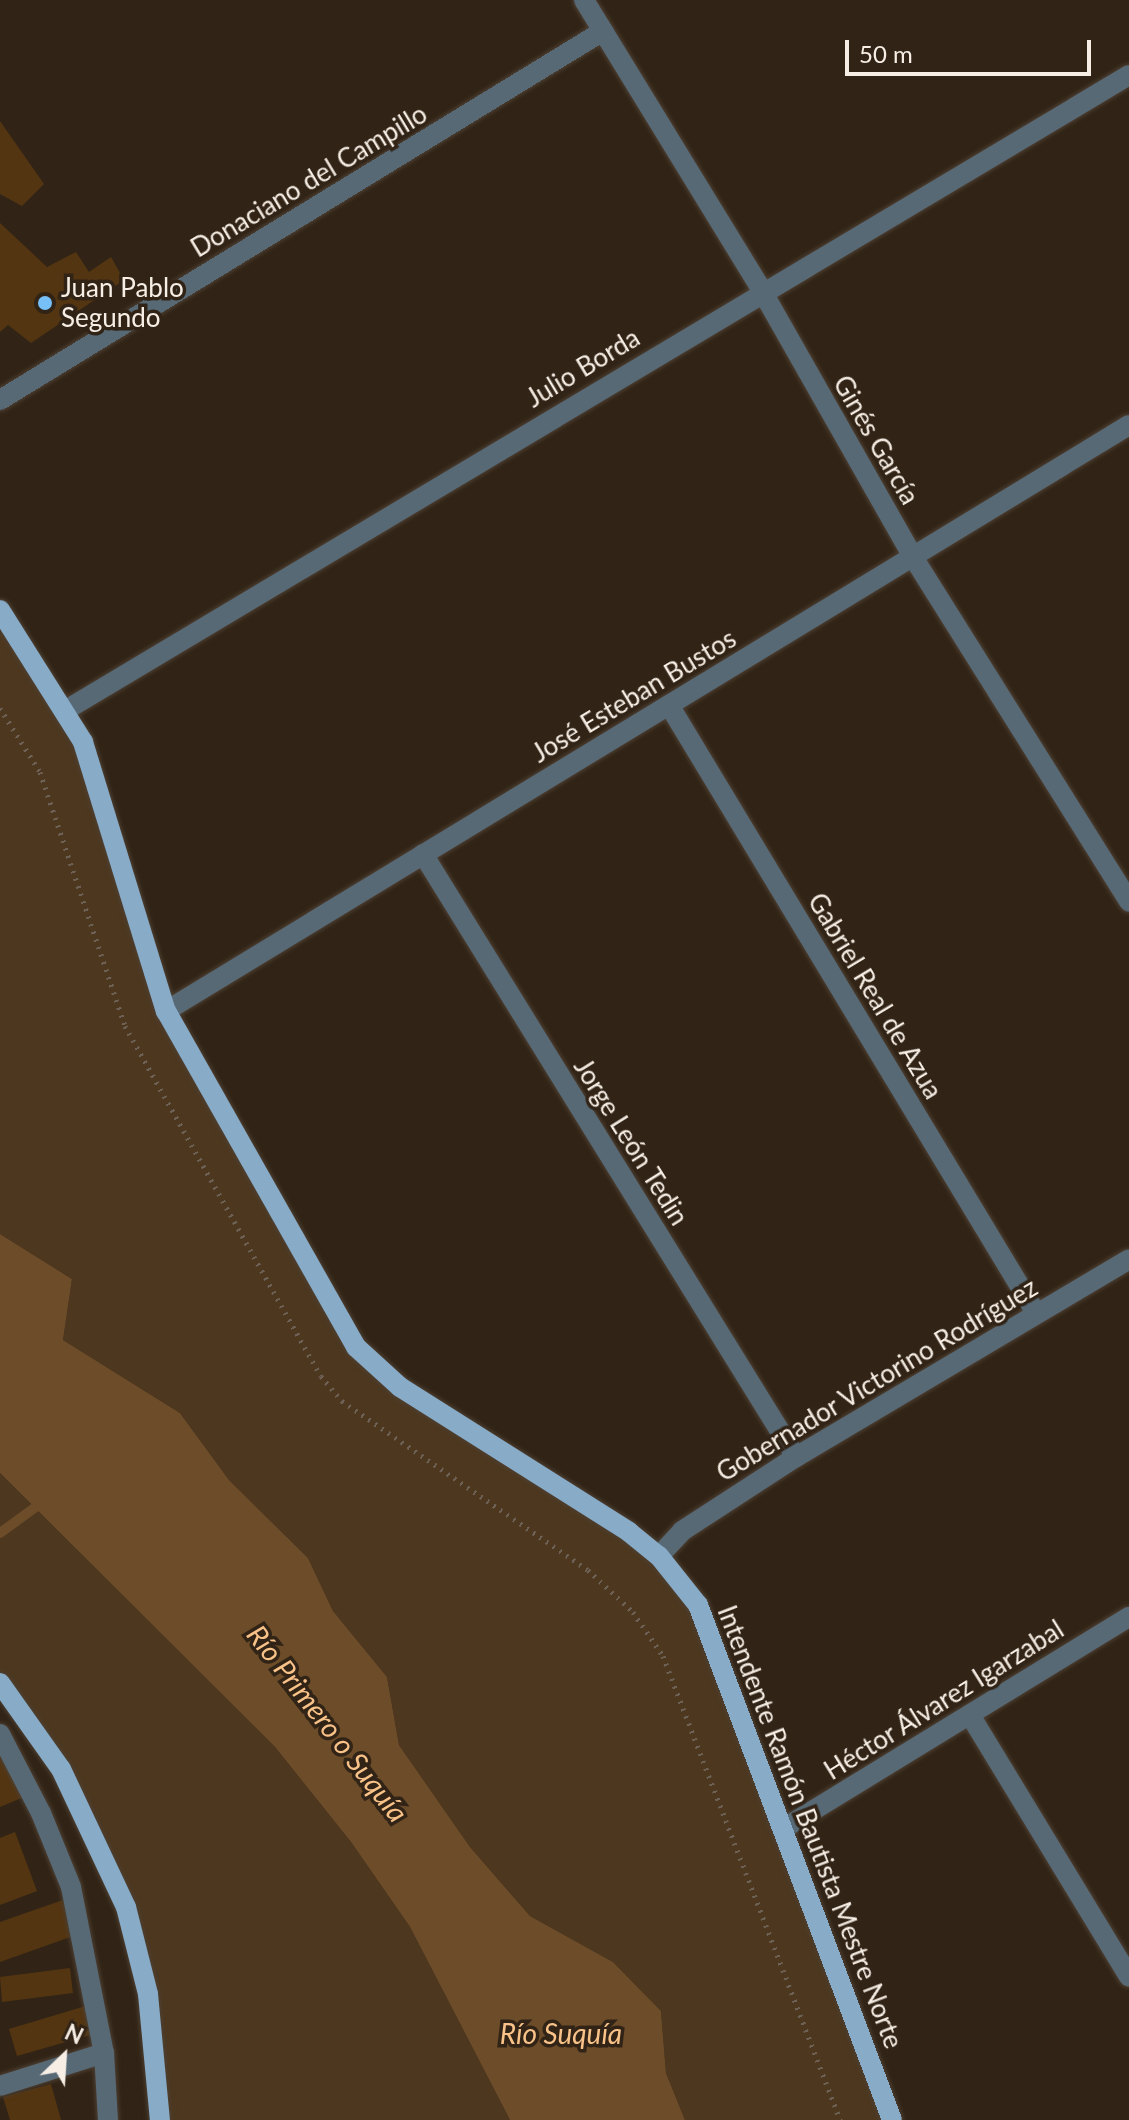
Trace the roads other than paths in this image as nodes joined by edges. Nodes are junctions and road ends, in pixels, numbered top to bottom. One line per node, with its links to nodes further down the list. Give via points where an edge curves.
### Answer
1 (584, 0): 2 (street, Ginés García)
2 (603, 31): 4 (street, Ginés García); 5 (street, Donaciano del Campillo)
3 (1129, 75): 4 (street, Julio Borda)
4 (762, 291): 7 (street, Ginés García); 10 (street, Julio Borda)
5 (0, 400)
6 (1129, 425): 7 (street, José Esteban Bustos)
7 (913, 557): 9 (street, José Esteban Bustos); 12 (street, Ginés García)
8 (0, 610): 10 (main road, Intendente Ramón Bautista Mestre Norte)
9 (669, 705): 11 (street, José Esteban Bustos); 15 (street, Gabriel Real de Azua)
10 (66, 710): 13 (main road, Intendente Ramón Bautista Mestre Norte, via 83,742)
11 (423, 854): 13 (street, José Esteban Bustos); 16 (street, Jorge León Tedin)
12 (1129, 902)
13 (166, 1011): 17 (main road, Intendente Ramón Bautista Mestre Norte, via 356,1347 374,1366)
14 (1129, 1259): 15 (street, Gobernador Victorino Rodríguez)
15 (1036, 1313): 16 (street, Gobernador Victorino Rodríguez)
16 (796, 1457): 17 (street, Gobernador Victorino Rodríguez, via 682,1531)
17 (659, 1556): 22 (main road, Intendente Ramón Bautista Mestre Norte, via 698,1605)
18 (1129, 1617): 20 (street, Héctor Álvarez Igarzabal)
19 (0, 1683): 27 (main road, via 61,1769 126,1907 148,1994)
20 (970, 1715): 22 (street, Héctor Álvarez Igarzabal); 23 (street)
21 (0, 1734): 24 (street, via 71,1887)
22 (786, 1827): 28 (main road, Intendente Ramón Bautista Mestre Norte)
23 (1129, 1977)
24 (104, 2053): 25 (street); 26 (street)
25 (0, 2086)
26 (108, 2120)
27 (160, 2120)
28 (892, 2120)

